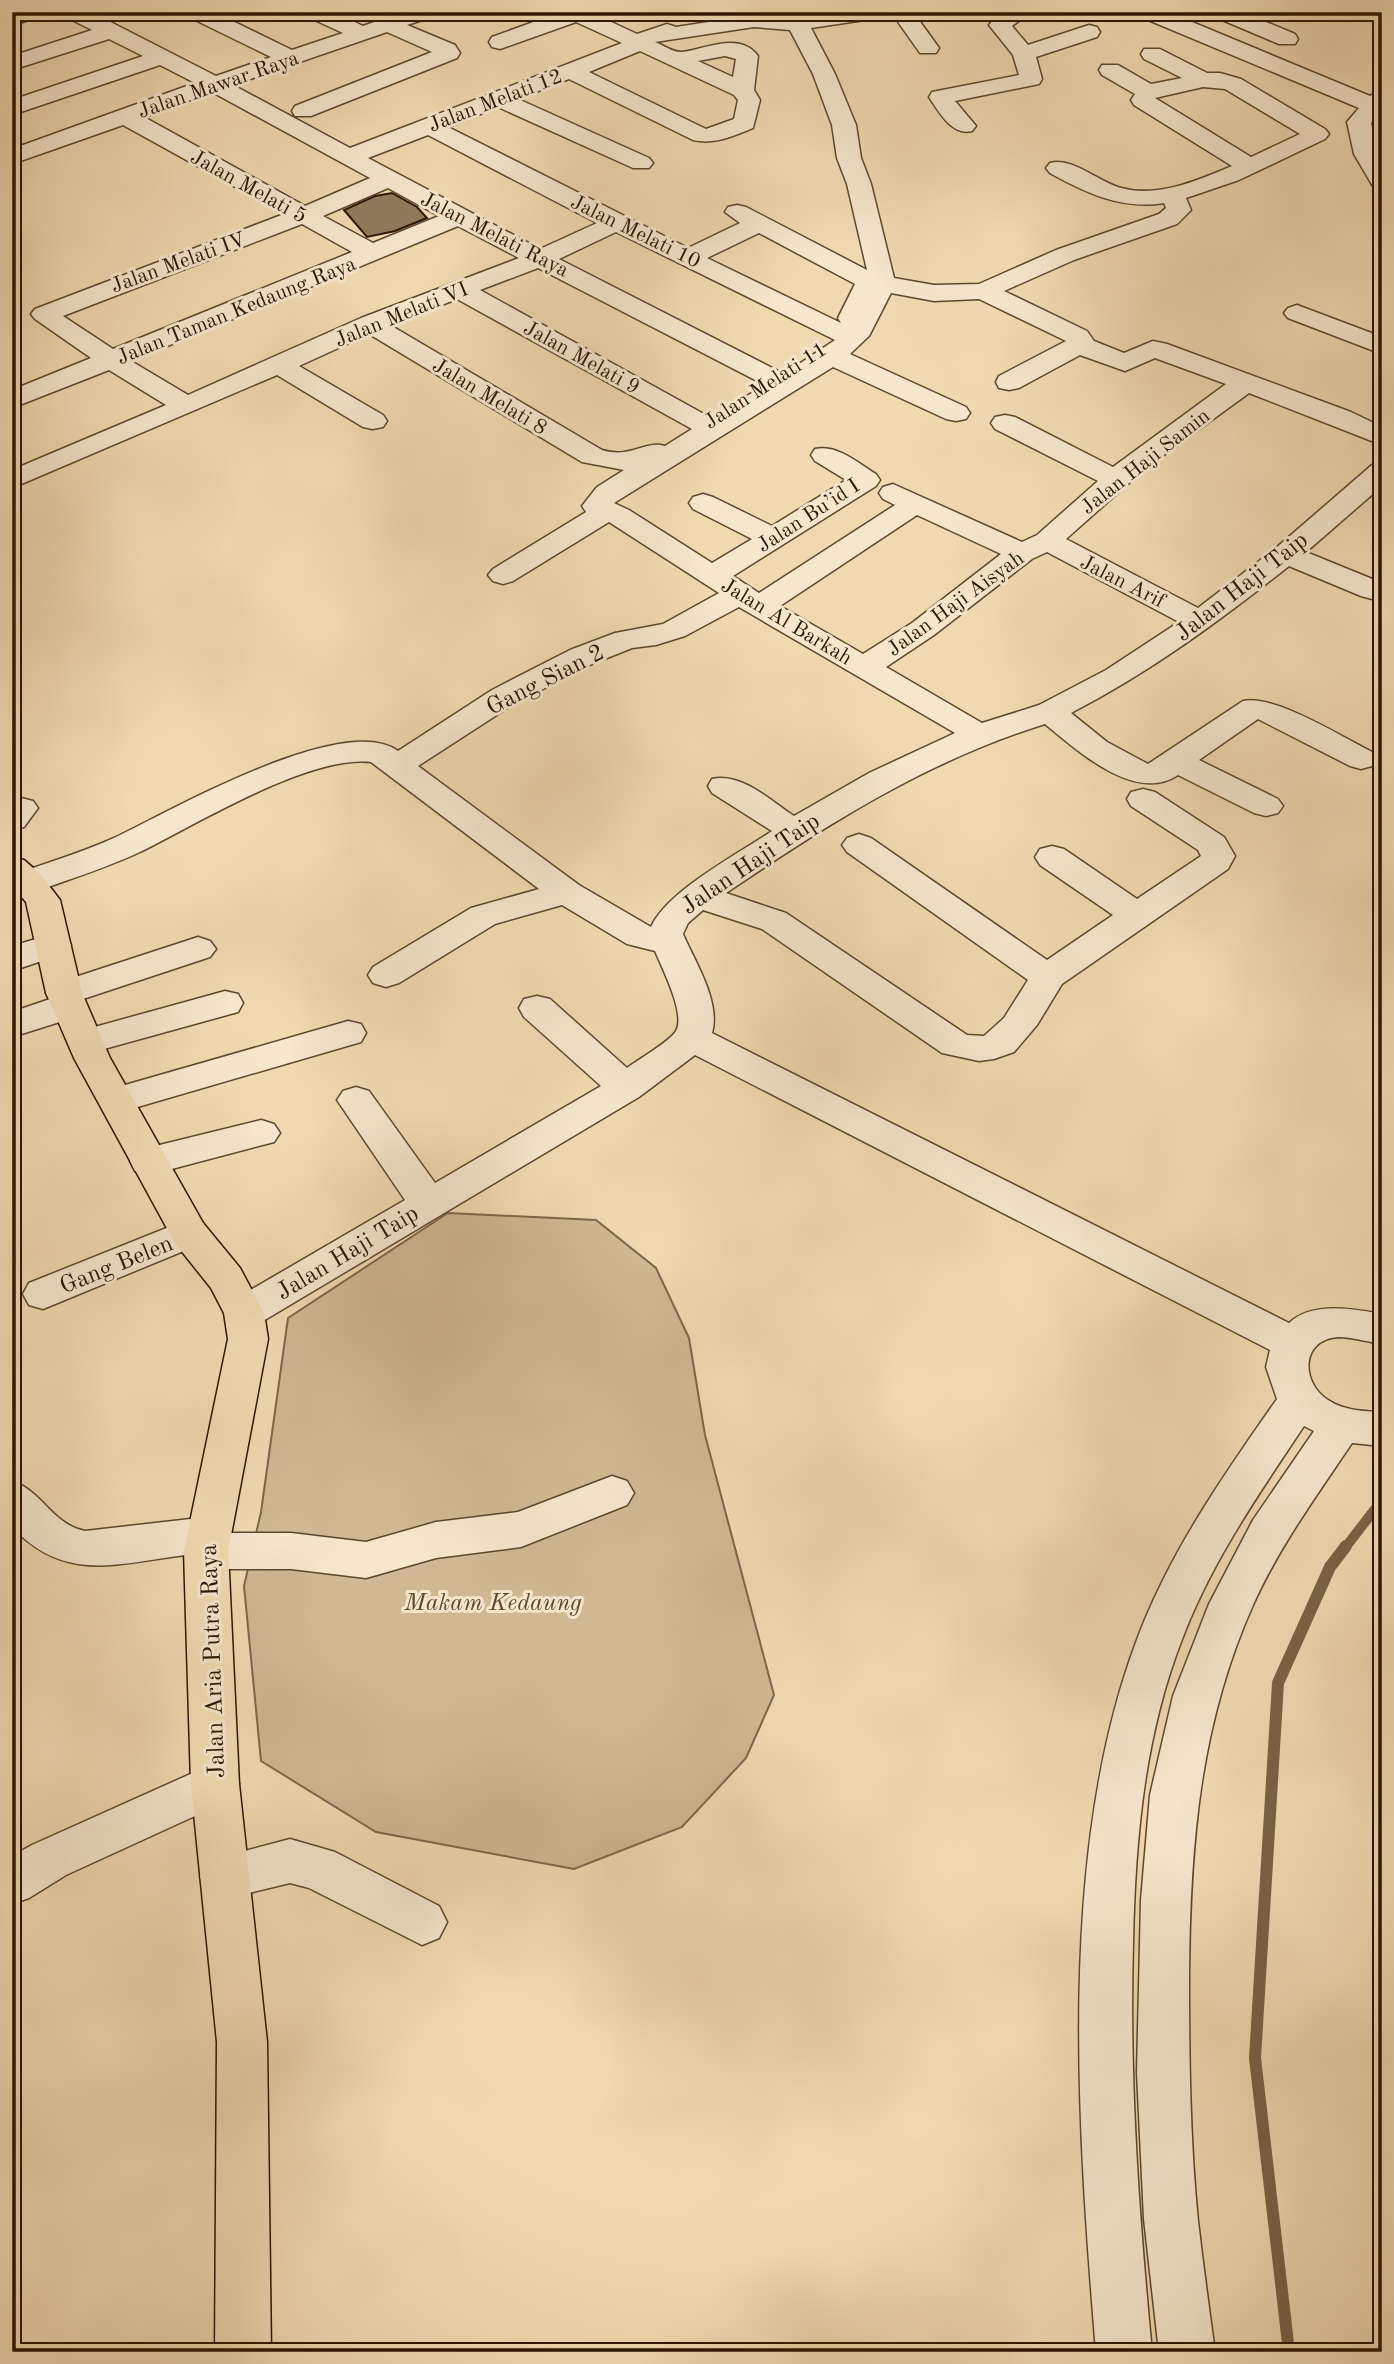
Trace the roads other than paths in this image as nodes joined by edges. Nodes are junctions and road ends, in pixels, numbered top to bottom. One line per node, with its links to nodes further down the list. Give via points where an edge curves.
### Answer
1 (31, 12): 14 (street)
2 (74, 12): 16 (street, Jalan Melati Raya)
3 (197, 12): 25 (street)
4 (316, 12): 17 (street)
5 (424, 12): 15 (street, Jalan Mawar Raya)
6 (878, 12): 13 (street, Jalan Melati 12)
7 (902, 12): 21 (street)
8 (1011, 12): 22 (street, via 1000,26)
9 (1070, 12): 22 (street, via 1094,30)
10 (1149, 12): 38 (street)
11 (1223, 12): 18 (street)
12 (575, 13): 19 (street); 20 (street)
13 (794, 18): 20 (street, Jalan Melati 12, via 674,34 667,31); 58 (street, via 844,125)
14 (12, 19)
15 (389, 25): 17 (street, Jalan Mawar Raya); 36 (street, via 449,53)
16 (110, 31): 24 (street, Jalan Melati Raya); 27 (street)
17 (363, 34): 25 (street, Jalan Mawar Raya)
18 (1287, 39)
19 (500, 42)
20 (639, 42): 26 (street); 29 (street, Jalan Melati 12)
21 (928, 48)
22 (1024, 54): 40 (street, via 1031,79 940,97)
23 (1152, 54): 30 (street)
24 (162, 57): 31 (street, Jalan Melati Raya); 35 (street)
25 (293, 59): 31 (street, Jalan Mawar Raya)
26 (678, 60): 32 (street); 32 (street, via 736,49 747,56)
27 (12, 63)
28 (1110, 70): 33 (street)
29 (570, 71): 32 (street, via 705,136 745,123 749,100); 34 (street, Jalan Melati 12)
30 (1203, 80): 33 (street); 41 (street, via 1233,84)
31 (214, 84): 37 (street, Jalan Mawar Raya); 43 (street, Jalan Melati Raya)
32 (743, 90)
33 (1148, 92): 45 (street, via 1142,97 1145,103)
34 (499, 99): 39 (street, Jalan Melati 12); 44 (street)
35 (12, 108)
36 (303, 111)
37 (125, 116): 42 (street, Jalan Mawar Raya); 51 (street, Jalan Melati 5)
38 (1371, 116): 41 (street); 48 (street, via 1366,153)
39 (429, 126): 43 (street, Jalan Melati 12); 53 (street, Jalan Melati 10)
40 (964, 126)
41 (1317, 134): 45 (street)
42 (12, 157)
43 (349, 157): 47 (street, Jalan Melati Raya)
44 (641, 163)
45 (1249, 166): 49 (street)
46 (1058, 168): 49 (street, via 1118,194 1139,198)
47 (389, 179): 51 (street, Jalan Melati IV); 52 (street, Jalan Melati Raya)
48 (1382, 183)
49 (1173, 195): 60 (street, via 1179,210 1168,219 1065,255)
50 (737, 212): 54 (street, Jalan Melati 11)
51 (303, 216): 55 (street, Jalan Melati 5); 66 (street, Jalan Melati IV, via 44,314)
52 (458, 218): 55 (street, Jalan Taman Kedaung Raya); 57 (street, Jalan Melati Raya)
53 (616, 223): 56 (street, Jalan Melati 10); 57 (street, Jalan Melati VI)
54 (761, 223): 56 (street); 63 (street, Jalan Melati 11, via 869,281)
55 (374, 254): 66 (street, Jalan Taman Kedaung Raya)
56 (689, 257): 63 (street, Jalan Melati 10)
57 (540, 258): 59 (street, Jalan Melati VI); 68 (street, Jalan Melati Raya)
58 (883, 284): 60 (street, via 934,292); 63 (street, via 856,337)
59 (460, 289): 62 (street, Jalan Melati VI); 76 (street, Jalan Melati 9)
60 (984, 291): 64 (street, via 1078,337)
61 (1297, 313): 65 (street)
62 (370, 324): 67 (street, Jalan Melati VI); 79 (street, Jalan Melati 8, via 592,456)
63 (838, 345): 68 (street, Jalan Melati 11); 73 (street, Jalan Melati 10); 86 (street, via 607,493)
64 (1079, 345): 69 (street); 70 (street, via 1125,363 1153,349)
65 (1382, 346)
66 (113, 360): 71 (street, Jalan Taman Kedaung Raya); 72 (street)
67 (279, 365): 72 (street, Jalan Melati VI); 74 (street)
68 (777, 382): 76 (street, Jalan Melati 11)
69 (1009, 382)
70 (1245, 383): 77 (street); 81 (street, Jalan Haji Samin)
71 (12, 400)
72 (187, 406): 82 (street, Jalan Melati VI, via 153,433)
73 (956, 413)
74 (373, 421)
75 (1005, 423): 81 (street)
76 (704, 425): 79 (street, Jalan Melati 11, via 644,459)
77 (1382, 437)
78 (825, 456): 83 (street, Jalan Bu’id I)
79 (612, 463)
80 (1382, 471): 89 (street, Jalan Haji Taip)
81 (1115, 479): 88 (street, Jalan Haji Samin)
82 (12, 480)
83 (866, 480): 85 (street, Jalan Arif); 87 (street, Jalan Bu’id I)
84 (703, 503): 87 (street)
85 (915, 504): 88 (street, Jalan Arif); 93 (street, Gang Sian 2)
86 (601, 509): 90 (street, via 567,538); 91 (street, Jalan Al Barkah, via 620,516)
87 (773, 538): 91 (street, Jalan Bu’id I)
88 (1034, 547): 94 (street, Jalan Arif); 95 (street, Jalan Haji Aisyah)
89 (1286, 554): 92 (street); 94 (street, Jalan Haji Taip)
90 (503, 575)
91 (712, 576): 93 (street, Jalan Al Barkah)
92 (1372, 590)
93 (749, 600): 95 (street, Jalan Al Barkah); 100 (street, Gang Sian 2, via 674,630 626,639 581,657 503,697)
94 (1200, 621): 96 (street, Jalan Haji Taip, via 1117,677)
95 (864, 667): 97 (street, Jalan Al Barkah)
96 (1050, 712): 97 (street, Jalan Haji Taip); 99 (street, via 1096,749 1137,772 1155,773)
97 (979, 734): 104 (street, Jalan Haji Taip, via 881,780)
98 (1361, 759): 99 (street, via 1254,708)
99 (1174, 760): 103 (street)
100 (396, 766): 107 (street, via 361,749 322,759 242,786 126,845); 108 (street)
101 (724, 786): 104 (street)
102 (1143, 799): 110 (street, via 1212,844 1218,856 1213,866)
103 (1266, 806)
104 (795, 831): 109 (street, Jalan Haji Taip)
105 (859, 845): 116 (street)
106 (1052, 857): 110 (street)
107 (20, 875): 112 (main road, Jalan Aria Putra Raya, via 43,900)
108 (567, 893): 111 (street, via 639,936); 115 (street, via 484,916)
109 (698, 896): 111 (street, Jalan Haji Taip, via 673,917 666,934); 116 (street, via 774,921 939,1034 970,1049 998,1046 1036,1002)
110 (1136, 915): 116 (street)
111 (668, 942): 122 (street, Jalan Haji Taip, via 691,995 697,1021)
112 (53, 945): 114 (street); 117 (main road, Jalan Aria Putra Raya)
113 (198, 949): 117 (street)
114 (12, 959)
115 (386, 975)
116 (1047, 977)
117 (67, 999): 120 (street); 123 (main road, Jalan Aria Putra Raya)
118 (225, 1003): 123 (street)
119 (537, 1008): 124 (street)
120 (12, 1025)
121 (348, 1033): 125 (street)
122 (692, 1038): 124 (street, Jalan Haji Taip); 134 (street)
123 (86, 1042): 125 (main road, Jalan Aria Putra Raya)
124 (626, 1087): 129 (street, Jalan Haji Taip)
125 (117, 1100): 128 (main road, Jalan Aria Putra Raya)
126 (356, 1100): 129 (street)
127 (261, 1133): 128 (street)
128 (149, 1161): 130 (main road, Jalan Aria Putra Raya)
129 (429, 1204): 132 (street, Jalan Haji Taip)
130 (189, 1233): 131 (street, Gang Belen); 132 (main road, Jalan Aria Putra Raya, via 226,1279)
131 (44, 1294)
132 (244, 1313): 139 (main road, Jalan Aria Putra Raya, via 248,1339)
133 (1382, 1329): 134 (street, via 1352,1322 1321,1324)
134 (1292, 1343): 135 (street, via 1285,1370)
135 (1299, 1400): 136 (street, via 1318,1416); 144 (street, via 1224,1511 1189,1574 1145,1679 1120,1782 1109,1891)
136 (1362, 1427): 145 (street, via 1268,1533 1231,1604 1196,1696 1171,1821)
137 (612, 1493): 139 (street, via 521,1529 436,1540 366,1560)
138 (12, 1498): 139 (street, via 44,1533 70,1547)
139 (207, 1543): 140 (main road, Jalan Aria Putra Raya)
140 (215, 1784): 141 (main road, Jalan Aria Putra Raya); 142 (street, via 49,1860)
141 (224, 1877): 143 (street, via 290,1861 309,1865); 146 (main road, Jalan Aria Putra Raya, via 242,2042)
142 (12, 1882)
143 (422, 1922)
144 (1105, 2067): 145 (street); 147 (street, via 1111,2216)
145 (1163, 2073): 148 (street, via 1171,2219)
146 (243, 2352)
147 (1124, 2352)
148 (1187, 2352)

